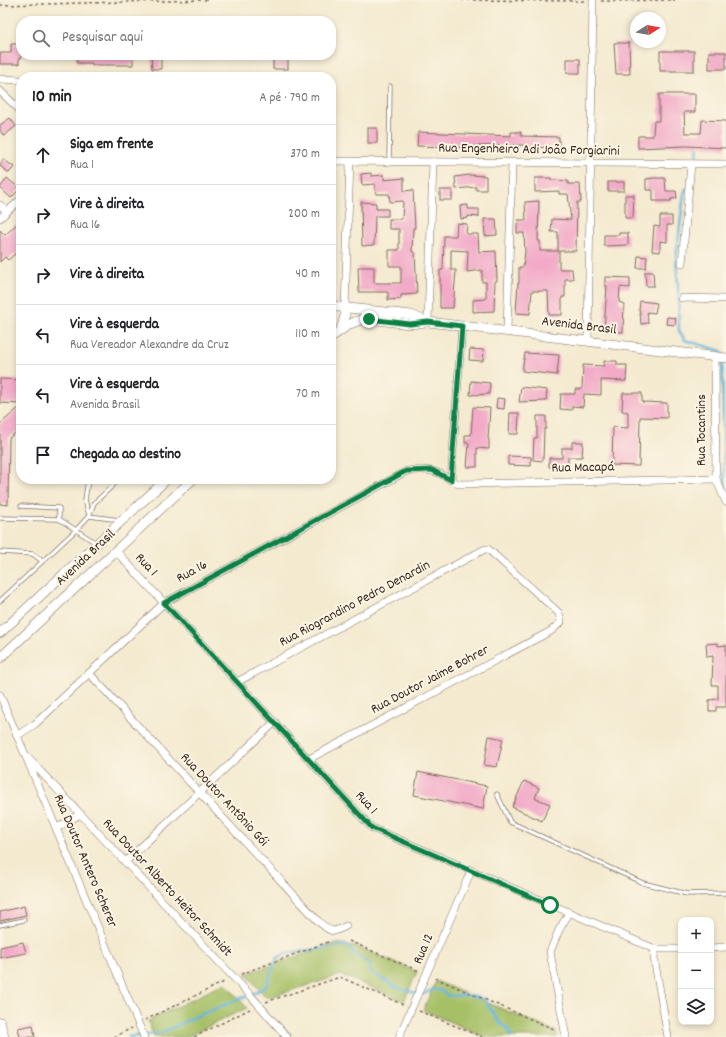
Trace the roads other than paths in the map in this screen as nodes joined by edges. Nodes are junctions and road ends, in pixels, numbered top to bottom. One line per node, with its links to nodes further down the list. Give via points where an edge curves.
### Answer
1 (593, 1): 12 (street)
2 (0, 79): 3 (street)
3 (16, 80)
4 (390, 86): 9 (lane)
5 (0, 91): 6 (street)
6 (16, 106)
7 (336, 161): 8 (street, Rua Engenheiro Adi João Forgiarini)
8 (350, 162): 9 (street, Rua Engenheiro Adi João Forgiarini); 23 (street)
9 (389, 162): 10 (street, Rua Engenheiro Adi João Forgiarini)
10 (433, 162): 11 (street, Rua Engenheiro Adi João Forgiarini); 24 (street)
11 (512, 163): 12 (street, Rua Engenheiro Adi João Forgiarini); 27 (street)
12 (591, 164): 13 (street, Rua Engenheiro Adi João Forgiarini); 29 (street)
13 (691, 164): 14 (street, Rua Engenheiro Adi João Forgiarini); 19 (street)
14 (726, 164)
15 (16, 203): 17 (street)
16 (0, 205): 17 (street)
17 (7, 211): 18 (street)
18 (0, 218)
19 (682, 263)
20 (682, 298): 21 (street)
21 (726, 299)
22 (336, 307): 23 (street, Avenida Brasil)
23 (345, 308): 24 (street, Avenida Brasil, via 411,315); 26 (street)
24 (428, 322): 25 (street, Avenida Brasil); 26 (street, Avenida Brasil, via 410,324 369,319)
25 (462, 326): 27 (street, Avenida Brasil); 34 (street)
26 (341, 329): 28 (street, Avenida Brasil)
27 (507, 331): 29 (street, Avenida Brasil)
28 (336, 333)
29 (588, 341): 30 (street, Avenida Brasil)
30 (715, 356): 31 (street, Avenida Brasil); 33 (street, Rua Tocantins)
31 (726, 358)
32 (406, 471): 34 (street, Rua Macapá, via 432,470); 54 (street, Rua 16)
33 (716, 479): 34 (street, Rua Macapá, via 458,484); 40 (street, Rua Tocantins)
34 (451, 480)
35 (87, 484): 43 (lane, via 85,500)
36 (115, 484): 43 (lane, via 94,503)
37 (162, 484): 39 (street, Avenida Brasil)
38 (188, 484): 42 (street, Avenida Brasil)
39 (145, 499): 42 (street); 46 (street, Avenida Brasil)
40 (726, 502)
41 (21, 506): 45 (lane, via 59,508)
42 (157, 512): 50 (street, Avenida Brasil)
43 (89, 516): 46 (lane); 47 (lane)
44 (0, 518): 45 (lane)
45 (59, 519): 47 (lane)
46 (122, 521): 48 (street, Avenida Brasil)
47 (76, 530): 48 (lane); 52 (lane)
48 (97, 544): 55 (street, Avenida Brasil)
49 (485, 549): 58 (street, Rua Riograndino Pedro Denardin); 63 (street, Rua Doutor Jaime Bohrer, via 548,602 559,613 562,622)
50 (115, 550): 54 (street, Rua 1); 56 (street, Avenida Brasil)
51 (0, 552): 52 (lane, via 33,554)
52 (42, 561): 53 (lane)
53 (0, 601)
54 (164, 603): 57 (street, Rua 16); 58 (street, Rua 1)
55 (0, 633)
56 (0, 658)
57 (89, 673): 61 (street, Rua 16, via 26,731); 64 (street, Rua Doutor Antônio Gói)
58 (237, 682): 60 (street, Rua 1)
59 (0, 695): 61 (street, Rua Doutor Antero Scherer)
60 (275, 722): 63 (street, Rua 1); 64 (street)
61 (18, 735): 62 (street, Rua Doutor Antero Scherer)
62 (27, 757): 66 (street, Rua Doutor Alberto Heitor Schmidt); 67 (street, Rua Doutor Antero Scherer)
63 (309, 759): 69 (street, Rua 1, via 372,828)
64 (200, 793): 68 (street); 74 (street, Rua Doutor Antônio Gói, via 330,931 335,932)
65 (498, 794): 70 (lane, via 510,822 642,883 687,894)
66 (80, 814): 67 (street); 68 (street, Rua Doutor Alberto Heitor Schmidt)
67 (57, 828): 81 (street, Rua Doutor Antero Scherer)
68 (125, 862): 82 (street, Rua Doutor Alberto Heitor Schmidt)
69 (472, 871): 71 (street, Rua 1); 83 (street, Rua 12)
70 (726, 892)
71 (569, 913): 77 (street, Rua 1); 84 (street, via 550,952)
72 (24, 920): 73 (lane)
73 (0, 925)
74 (346, 926)
75 (726, 947): 76 (street)
76 (714, 948)
77 (655, 949): 78 (street, Rua 1); 85 (street, via 654,958)
78 (678, 949)
79 (0, 1022): 80 (street)
80 (4, 1037)
81 (144, 1037)
82 (287, 1037)
83 (399, 1037)
84 (566, 1037)
85 (668, 1037)

